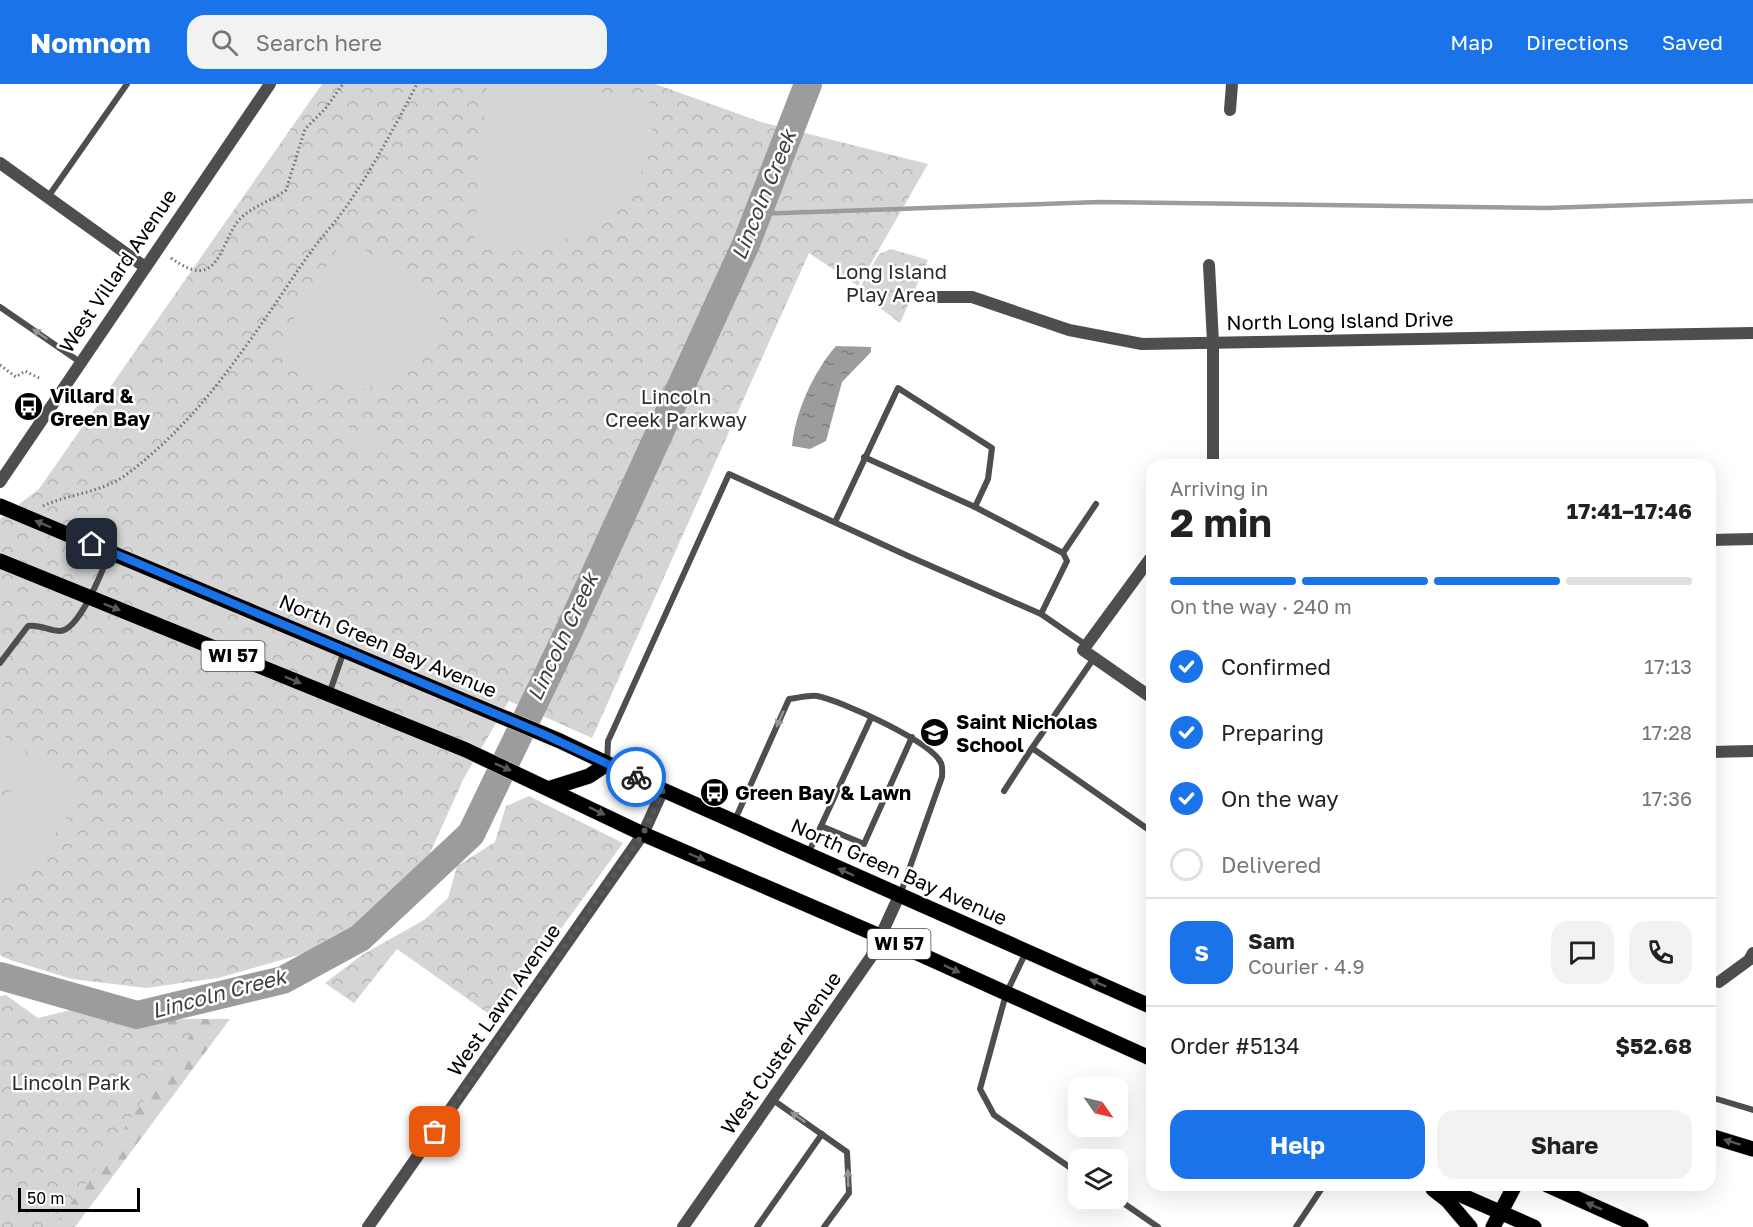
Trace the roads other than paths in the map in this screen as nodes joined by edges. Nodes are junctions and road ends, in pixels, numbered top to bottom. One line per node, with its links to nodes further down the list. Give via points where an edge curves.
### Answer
1 (127, 84): 6 (lane)
2 (270, 84): 8 (street, West Villard Avenue)
3 (1232, 84): 4 (street)
4 (1230, 110)
5 (0, 163): 6 (street)
6 (48, 197): 8 (street)
7 (1209, 265): 12 (street)
8 (145, 267): 13 (street, West Villard Avenue)
9 (934, 297): 12 (street, North Long Island Drive, via 972,297 1069,330 1142,344)
10 (0, 307): 13 (lane, one-way to 10)
11 (1753, 333): 12 (street, North Long Island Drive)
12 (1213, 342): 15 (street)
13 (80, 362): 16 (street, West Villard Avenue)
14 (864, 457): 19 (lane); 19 (lane, via 898,388 992,447 988,479); 20 (lane)
15 (1213, 459)
16 (0, 482)
17 (1096, 504): 24 (lane)
18 (0, 506): 23 (main road, North Green Bay Avenue / WI 57, one-way to 18)
19 (975, 507): 24 (lane)
20 (835, 522): 28 (lane); 40 (lane, via 729,474 608,741)
21 (1753, 539): 22 (street)
22 (1716, 540)
23 (110, 552): 27 (lane); 30 (main road, North Green Bay Avenue / WI 57)
24 (1063, 553): 28 (lane, via 1067,561)
25 (0, 561): 27 (main road, WI 57)
26 (1146, 564): 29 (street)
27 (90, 598): 32 (lane, via 70,628 60,631 36,624 28,626); 33 (main road, WI 57, one-way to 33)
28 (1041, 614): 29 (lane)
29 (1085, 648): 31 (street)
30 (344, 650): 33 (lane); 40 (main road, North Green Bay Avenue / WI 57)
31 (1095, 658): 34 (street); 37 (lane)
32 (0, 663)
33 (328, 694): 41 (main road, WI 57, one-way to 41)
34 (1146, 694)
35 (871, 718): 36 (lane); 44 (lane, one-way to 44, via 815,696 789,699); 45 (lane)
36 (912, 737): 45 (lane, via 864,844); 49 (lane, via 938,758 942,777)
37 (1032, 748): 43 (lane); 46 (lane)
38 (1753, 751): 39 (street)
39 (1716, 752)
40 (607, 764): 41 (main road, via 588,776); 42 (main road, North Green Bay Avenue / WI 57)
41 (545, 786): 47 (main road, WI 57, one-way to 47)
42 (663, 790): 44 (main road, North Green Bay Avenue / WI 57); 47 (street, West Lawn Avenue)
43 (1004, 791)
44 (734, 822): 48 (main road, North Green Bay Avenue / WI 57)
45 (821, 826): 48 (lane)
46 (1146, 828)
47 (643, 834): 50 (main road, WI 57, one-way to 50); 71 (street, West Lawn Avenue)
48 (808, 855): 49 (main road, North Green Bay Avenue / WI 57, one-way to 48)
49 (899, 896): 50 (street, West Custer Avenue); 51 (main road, North Green Bay Avenue / WI 57)
50 (882, 937): 54 (main road, WI 57, one-way to 54); 58 (street, West Custer Avenue)
51 (1026, 951): 54 (lane); 55 (main road, North Green Bay Avenue / WI 57, one-way to 51)
52 (1753, 953): 53 (street)
53 (1719, 982)
54 (1006, 994): 56 (main road, WI 57); 63 (lane, via 980,1089 993,1115)
55 (1146, 1004)
56 (1146, 1054)
57 (1716, 1099): 59 (lane)
58 (773, 1100): 60 (lane, one-way to 58); 72 (street, West Custer Avenue)
59 (1753, 1110)
60 (822, 1134): 73 (lane); 74 (lane, one-way to 60, via 849,1193 847,1152)
61 (1716, 1138): 62 (main road, one-way to 61)
62 (1753, 1149)
63 (1068, 1166)
64 (1320, 1191): 76 (lane)
65 (1436, 1191): 77 (main road)
66 (1448, 1191): 70 (main road)
67 (1512, 1191): 70 (main road)
68 (1560, 1191): 79 (main road, one-way to 68)
69 (1128, 1206): 75 (lane)
70 (1497, 1220): 78 (main road)
71 (368, 1227)
72 (683, 1227)
73 (757, 1227)
74 (824, 1227)
75 (1158, 1227)
76 (1296, 1227)
77 (1470, 1227)
78 (1534, 1227)
79 (1641, 1227)

